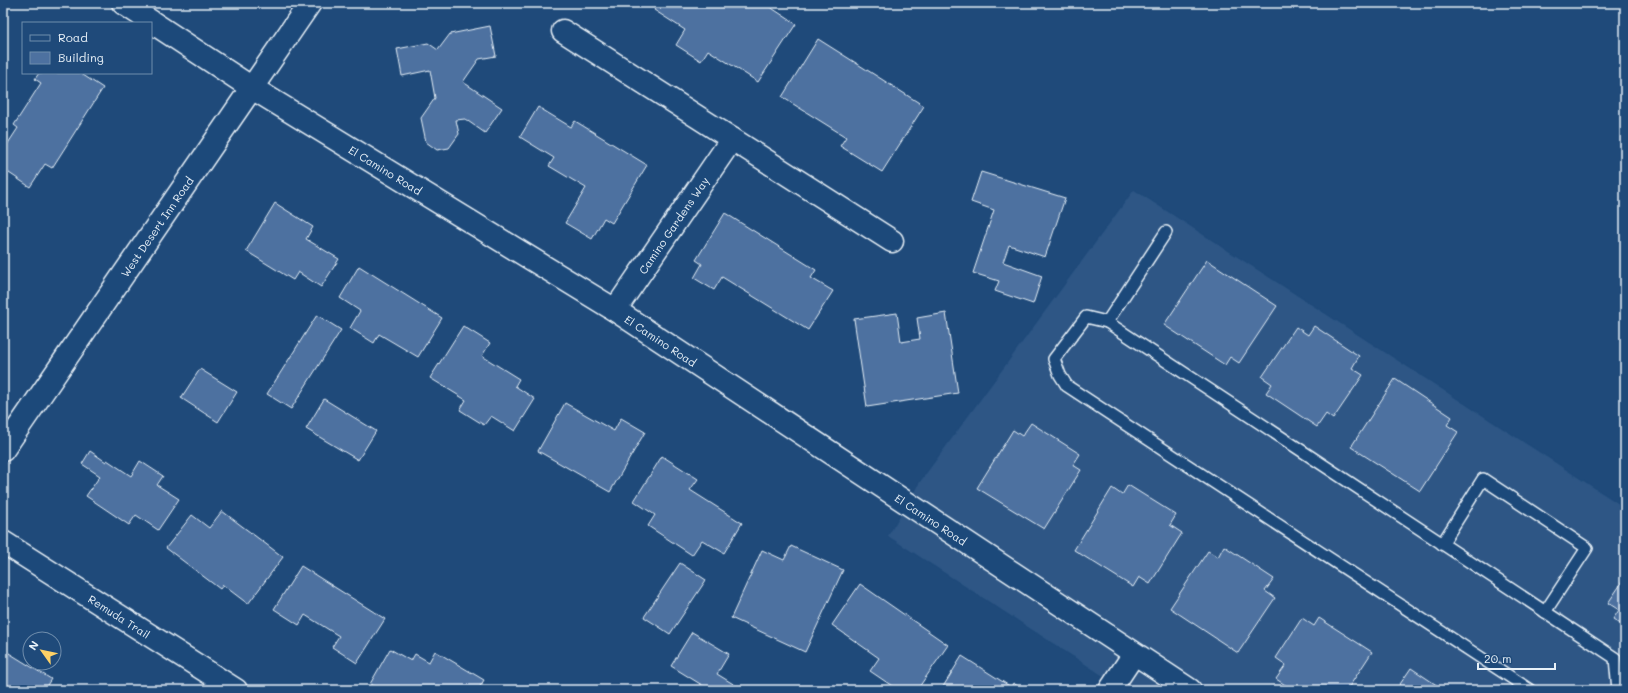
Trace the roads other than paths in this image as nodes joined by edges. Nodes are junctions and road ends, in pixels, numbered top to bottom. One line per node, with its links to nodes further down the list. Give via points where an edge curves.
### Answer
1 (123, 3): 3 (street, El Camino Road)
2 (310, 3): 6 (street, West Desert Inn Road)
3 (152, 22)
4 (152, 22): 6 (street, El Camino Road)
5 (563, 31): 7 (street)
6 (252, 88): 10 (street, El Camino Road); 12 (street, West Desert Inn Road)
7 (732, 139): 9 (street); 10 (street, Camino Gardens Way)
8 (1166, 232): 11 (lane)
9 (892, 241)
10 (615, 310): 16 (street, El Camino Road)
11 (1107, 322): 14 (lane); 17 (lane, via 1086,317 1054,359 1067,386)
12 (3, 450)
13 (3, 542): 18 (street, Remuda Trail)
14 (1442, 544): 15 (lane); 15 (lane, via 1482,479 1586,548)
15 (1545, 612): 21 (lane, via 1615,658)
16 (1134, 654): 19 (street); 20 (street, El Camino Road)
17 (1526, 689)
18 (236, 690)
19 (1110, 690)
20 (1190, 690)
21 (1618, 690)

